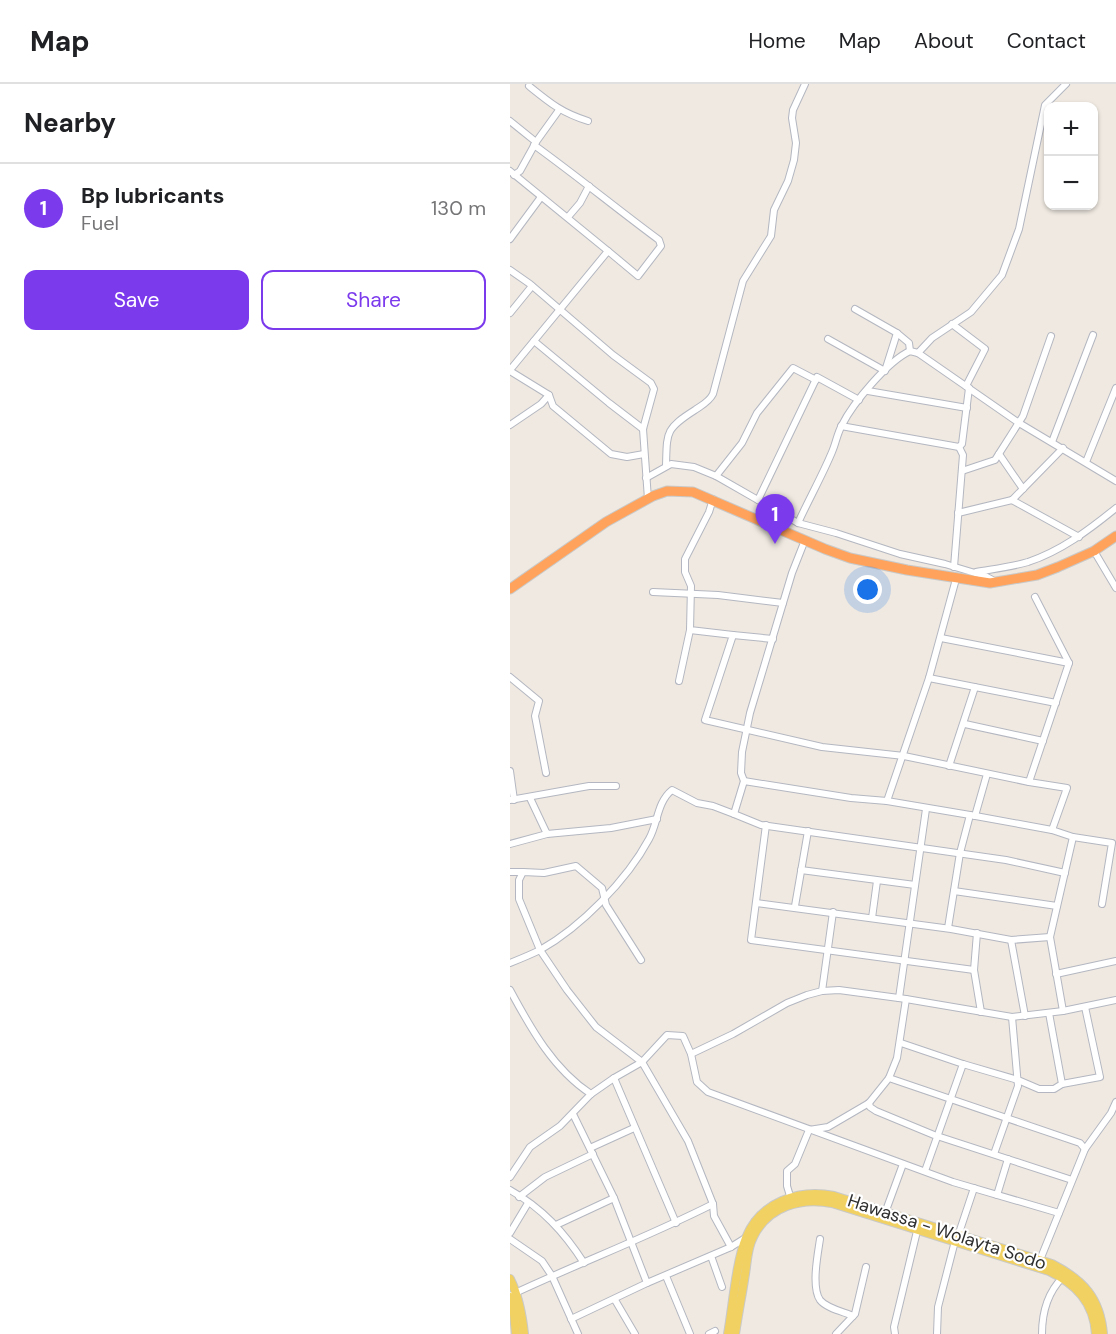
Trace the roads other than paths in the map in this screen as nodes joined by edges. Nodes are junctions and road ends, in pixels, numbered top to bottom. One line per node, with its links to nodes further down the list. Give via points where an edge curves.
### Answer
1 (805, 84): 46 (street, via 793,107 796,152 774,210 771,236 743,280 713,394 669,431)
2 (1066, 84): 19 (street, via 1045,105 1019,228 1002,275 971,312)
3 (529, 86): 4 (street)
4 (559, 110): 5 (street); 7 (street)
5 (588, 121)
6 (510, 122): 7 (street)
7 (535, 143): 8 (street, via 520,171); 9 (street)
8 (512, 174): 10 (street)
9 (589, 186): 11 (street); 13 (street, via 659,240 661,246 638,276)
10 (541, 198): 11 (street); 12 (street)
11 (568, 217): 13 (street)
12 (510, 239)
13 (608, 251): 17 (street)
14 (510, 270): 15 (street)
15 (532, 286): 17 (street); 18 (street)
16 (855, 309): 20 (street)
17 (560, 310): 24 (street); 39 (street, via 651,383 654,389)
18 (510, 313)
19 (952, 324): 26 (street); 30 (street, via 985,349)
20 (897, 333): 25 (street, via 909,343); 28 (street)
21 (1093, 335): 40 (street)
22 (1051, 336): 36 (street)
23 (828, 339): 28 (street)
24 (534, 341): 27 (street); 39 (street)
25 (910, 351): 26 (street); 28 (street)
26 (918, 353): 30 (street)
27 (510, 371): 33 (street)
28 (885, 371): 32 (street)
29 (816, 380): 34 (street, via 817,377); 48 (street, via 793,368 757,412 742,443); 54 (street)
30 (968, 387): 35 (street); 36 (street)
31 (1116, 388): 45 (street)
32 (868, 391): 34 (street); 35 (street)
33 (549, 395): 37 (street); 43 (street, via 553,406 611,454)
34 (859, 400): 38 (street)
35 (967, 408): 41 (street)
36 (1019, 423): 40 (street); 44 (street)
37 (510, 425)
38 (841, 426): 41 (street); 58 (street)
39 (643, 429): 43 (street)
40 (1052, 442): 42 (street)
41 (959, 447): 47 (street)
42 (1063, 448): 45 (street); 51 (street)
43 (644, 454): 49 (street)
44 (999, 454): 47 (street, via 995,460); 51 (street)
45 (1086, 462): 50 (street)
46 (666, 466): 48 (street, via 694,467); 49 (street)
47 (962, 471): 57 (street)
48 (716, 476): 54 (street)
49 (646, 478): 52 (street)
50 (1116, 481)
51 (1023, 489): 55 (street)
52 (651, 497): 53 (highway, via 667,492 693,492); 68 (highway, via 606,522)
53 (713, 499): 61 (highway); 70 (street, via 685,559)
54 (758, 500): 58 (street)
55 (1012, 500): 57 (street); 60 (street)
56 (1116, 508): 60 (street)
57 (958, 513): 63 (street)
58 (798, 523): 63 (street)
59 (1116, 536): 62 (highway)
60 (1079, 537): 64 (street, via 1027,562)
61 (805, 540): 65 (highway, via 850,558); 72 (street)
62 (1094, 551): 66 (highway, via 1036,575); 67 (street)
63 (954, 567): 64 (street)
64 (973, 573): 66 (street)
65 (956, 579): 66 (highway); 75 (street)
66 (996, 582)
67 (1116, 588)
68 (510, 589)
69 (653, 592): 70 (street)
70 (691, 593): 72 (street); 73 (street)
71 (1035, 597): 77 (street)
72 (783, 603): 76 (street)
73 (690, 630): 74 (street); 80 (street)
74 (733, 635): 76 (street); 84 (street, via 705,720)
75 (941, 638): 77 (street); 79 (street)
76 (773, 639): 84 (street)
77 (1069, 663): 82 (street)
78 (510, 677): 89 (street, via 539,700 535,716)
79 (929, 678): 81 (street); 86 (street)
80 (679, 681)
81 (975, 687): 82 (street); 83 (street)
82 (1056, 703): 85 (street)
83 (964, 724): 85 (street); 87 (street)
84 (746, 731): 86 (street, via 822,747); 91 (street, via 741,773)
85 (1043, 741): 92 (street)
86 (904, 756): 87 (street); 96 (street)
87 (949, 766): 90 (street)
88 (510, 771): 95 (street)
89 (546, 773)
90 (987, 774): 92 (street); 99 (street)
91 (744, 781): 96 (street); 98 (street)
92 (1029, 782): 102 (street, via 1067,788)
93 (616, 786): 94 (street, via 590,786)
94 (530, 798): 95 (street); 104 (street)
95 (512, 800)
96 (887, 801): 97 (street)
97 (926, 809): 99 (street); 107 (street)
98 (734, 814): 100 (street, via 672,790 664,796); 101 (street)
99 (972, 816): 102 (street); 108 (street)
100 (657, 819): 104 (street); 116 (street, via 633,864)
101 (766, 825): 103 (street); 117 (street)
102 (1052, 830): 105 (street)
103 (808, 831): 107 (street); 109 (street)
104 (547, 834): 106 (street)
105 (1073, 837): 112 (street); 118 (street, via 1112,843)
106 (510, 844)
107 (920, 849): 108 (street); 114 (street)
108 (960, 853): 112 (street); 115 (street)
109 (801, 870): 113 (street); 119 (street)
110 (510, 872): 111 (street)
111 (523, 872): 116 (street, via 544,873 576,866 602,888); 128 (street, via 519,899)
112 (1065, 873): 120 (street)
113 (877, 881): 114 (street); 122 (street)
114 (915, 885): 123 (street)
115 (954, 891): 120 (street); 124 (street)
116 (604, 898): 128 (street); 130 (street)
117 (756, 903): 119 (street); 129 (street, via 751,940)
118 (1102, 904)
119 (795, 906): 121 (street)
120 (1058, 906): 126 (street)
121 (833, 912): 122 (street); 129 (street)
122 (872, 918): 123 (street)
123 (909, 923): 124 (street); 131 (street)
124 (948, 928): 125 (street)
125 (976, 933): 127 (street); 134 (street)
126 (1050, 937): 127 (street); 135 (street)
127 (1011, 940): 144 (street)
128 (540, 950): 133 (street); 148 (street, via 596,1027)
129 (828, 951): 131 (street); 137 (street)
130 (641, 960)
131 (904, 961): 134 (street); 138 (street)
132 (1116, 961): 135 (street)
133 (510, 963)
134 (974, 970): 142 (street)
135 (1056, 974): 141 (street)
136 (510, 990): 154 (street, via 565,1073)
137 (822, 991): 138 (street); 147 (street, via 787,1004)
138 (902, 998): 142 (street); 146 (street)
139 (1116, 1000): 140 (street)
140 (1085, 1007): 141 (street); 153 (street, via 1100,1077)
141 (1063, 1011): 143 (street)
142 (981, 1012): 145 (street)
143 (1049, 1013): 144 (street); 153 (street)
144 (1025, 1016): 145 (street)
145 (1012, 1017): 152 (street)
146 (901, 1043): 149 (street); 151 (street)
147 (691, 1054): 148 (street, via 683,1036 667,1035); 161 (street, via 698,1082 708,1092)
148 (642, 1062): 150 (street); 178 (street, via 688,1141)
149 (963, 1064): 152 (street); 155 (street)
150 (614, 1078): 154 (street); 160 (street)
151 (889, 1078): 155 (street); 157 (street)
152 (1018, 1080): 153 (street, via 1040,1089 1054,1089); 159 (street)
153 (1062, 1084)
154 (591, 1094): 158 (street)
155 (950, 1099): 159 (street); 162 (street)
156 (1116, 1102): 163 (street)
157 (869, 1103): 161 (street, via 828,1127); 162 (street, via 876,1111)
158 (573, 1114): 164 (street); 169 (street, via 530,1147)
159 (1007, 1119): 163 (street, via 1080,1143); 165 (street)
160 (634, 1128): 164 (street); 182 (street)
161 (809, 1130): 167 (street); 174 (street, via 795,1164 787,1171)
162 (937, 1136): 165 (street); 168 (street)
163 (1085, 1149): 170 (street)
164 (591, 1151): 175 (street); 176 (street)
165 (994, 1154): 166 (street)
166 (1008, 1159): 170 (street); 173 (street)
167 (903, 1164): 168 (street); 180 (street)
168 (925, 1171): 171 (street)
169 (510, 1177)
170 (1072, 1180): 181 (street)
171 (974, 1188): 173 (street); 187 (street)
172 (510, 1190): 175 (street)
173 (997, 1195): 181 (street)
174 (790, 1196): 179 (main road, Hawassa - Wolayta Sodo); 180 (main road, Hawassa - Wolayta Sodo, via 823,1194)
175 (519, 1197): 177 (street)
176 (614, 1198): 183 (street); 190 (street)
177 (528, 1203): 183 (street); 185 (street)
178 (713, 1204): 182 (street); 191 (street, via 714,1216)
179 (773, 1209): 184 (main road, Hawassa - Wolayta Sodo, via 821,1201); 186 (main road, Hawassa - Wolayta Sodo)
180 (885, 1213): 184 (main road, Hawassa - Wolayta Sodo)
181 (1059, 1213): 193 (street)
182 (676, 1223): 190 (street)
183 (556, 1225): 194 (street)
184 (918, 1226): 187 (main road, Hawassa - Wolayta Sodo); 214 (street)
185 (510, 1233)
186 (749, 1237): 191 (street); 211 (main road); 212 (main road)
187 (957, 1238): 193 (main road, Hawassa - Wolayta Sodo); 197 (main road, Hawassa - Wolayta Sodo); 215 (street, via 938,1307)
188 (510, 1239): 196 (street, via 543,1261)
189 (820, 1239): 204 (street, via 816,1280 820,1301)
190 (631, 1242): 194 (street); 200 (street)
191 (731, 1247): 192 (street)
192 (711, 1256): 198 (street); 201 (street)
193 (1040, 1260): 197 (main road, Hawassa - Wolayta Sodo)
194 (584, 1263): 196 (street)
195 (866, 1267): 204 (street)
196 (552, 1275): 202 (street); 205 (street)
197 (1066, 1275): 216 (street, via 1054,1287); 217 (main road, Hawassa - Wolayta Sodo, via 1085,1298); 218 (main road, Hawassa - Wolayta Sodo, via 1087,1288 1102,1321)
198 (666, 1276): 200 (street); 210 (street)
199 (510, 1279): 202 (main road)
200 (647, 1283): 203 (street)
201 (722, 1287)
202 (512, 1295): 206 (main road); 207 (main road, via 522,1312)
203 (615, 1300): 205 (street); 209 (street)
204 (853, 1316): 213 (street)
205 (571, 1319): 208 (street)
206 (516, 1334)
207 (524, 1334)
208 (578, 1334)
209 (635, 1334)
210 (690, 1334)
211 (728, 1334)
212 (735, 1334)
213 (836, 1334)
214 (895, 1334)
215 (937, 1334)
216 (1042, 1334)
217 (1096, 1334)
218 (1103, 1334)

